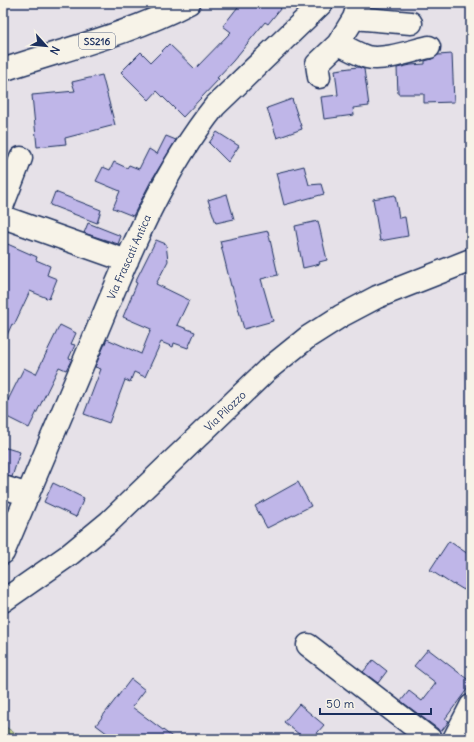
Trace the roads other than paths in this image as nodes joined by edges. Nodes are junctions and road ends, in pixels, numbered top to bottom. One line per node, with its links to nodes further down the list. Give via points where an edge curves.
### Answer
1 (189, 3): 7 (main road, SS216, via 112,36)
2 (322, 3): 13 (main road, Via Frascati Antica, via 225,96 203,122 162,188)
3 (357, 11): 4 (main road); 5 (main road)
4 (411, 23)
5 (338, 44): 6 (main road, via 362,55 376,58); 8 (main road, via 318,64)
6 (429, 47)
7 (3, 70)
8 (319, 77)
9 (21, 158): 10 (main road)
10 (3, 204)
11 (3, 217): 13 (main road)
12 (471, 260): 17 (main road, Via Pilozzo, via 377,297 303,340 267,370 109,522)
13 (127, 261): 15 (main road, Via Frascati Antica)
14 (3, 487): 15 (main road)
15 (28, 494): 16 (main road, Via Frascati Antica)
16 (3, 553)
17 (3, 601)
18 (308, 645): 20 (main road)
19 (471, 706): 21 (main road)
20 (430, 739)
21 (454, 739)

